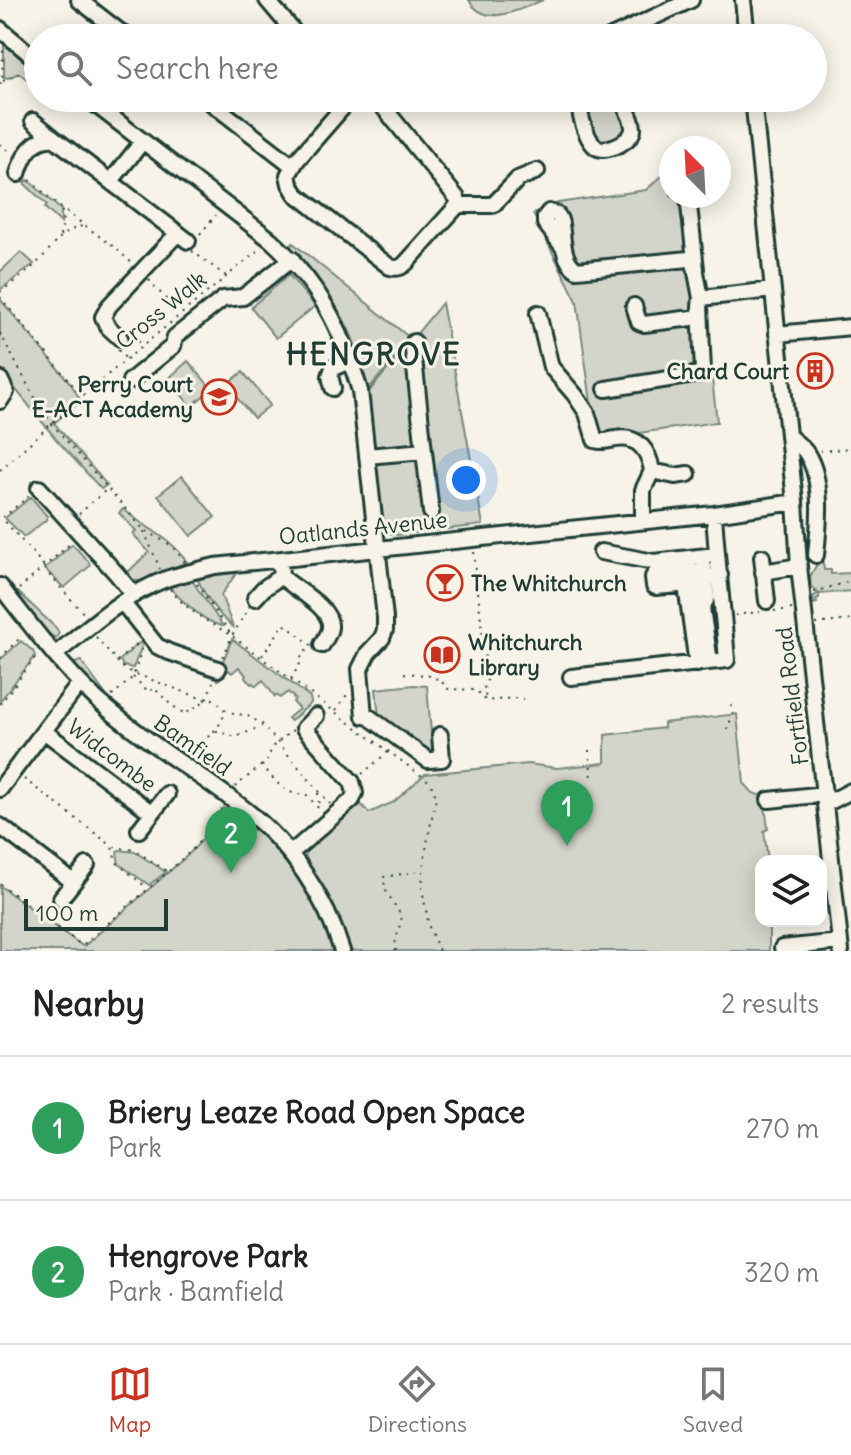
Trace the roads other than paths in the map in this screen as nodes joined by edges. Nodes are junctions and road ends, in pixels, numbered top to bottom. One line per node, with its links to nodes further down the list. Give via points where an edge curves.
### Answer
1 (79, 0): 5 (street)
2 (267, 0): 6 (street)
3 (691, 0): 7 (street)
4 (743, 0): 8 (street)
5 (110, 24)
6 (287, 24)
7 (639, 24)
8 (746, 24)
9 (2, 31): 10 (street)
10 (24, 50)
11 (105, 112): 20 (street)
12 (223, 112): 21 (street)
13 (341, 112): 21 (street)
14 (387, 112): 25 (street)
15 (580, 112): 16 (street, via 591,142 600,149 631,137)
16 (627, 112)
17 (754, 112): 30 (street, Fortfield Road)
18 (33, 121): 19 (street)
19 (55, 139): 22 (street, via 36,142); 24 (street)
20 (143, 141): 24 (street); 28 (street)
21 (293, 166): 25 (street, via 288,175 296,194 395,269)
22 (20, 168)
23 (537, 171): 25 (street, via 518,179 493,205)
24 (111, 181): 37 (street, via 189,238 141,273 99,317)
25 (458, 205)
26 (689, 208): 29 (street)
27 (563, 247): 29 (street, via 569,265 577,270 689,259)
28 (292, 259): 39 (street, via 326,305); 41 (street, via 243,297 223,299)
29 (696, 270): 31 (street)
30 (773, 290): 31 (street); 36 (street, Fortfield Road)
31 (701, 298): 34 (street)
32 (634, 306): 34 (street, via 644,324)
33 (538, 313): 48 (street, via 551,367 587,413 595,440 633,439 642,445)
34 (700, 317): 43 (street, via 700,374)
35 (851, 327): 36 (street)
36 (777, 334): 45 (street, Fortfield Road)
37 (120, 338)
38 (414, 342): 46 (street)
39 (351, 360): 42 (street, via 333,368); 47 (street)
40 (0, 379): 44 (street, via 6,392)
41 (130, 381)
42 (333, 388)
43 (606, 389)
44 (0, 401)
45 (788, 436): 51 (street, Fortfield Road); 58 (street, via 806,453 818,492 812,528)
46 (424, 451): 47 (street); 52 (street)
47 (367, 456): 55 (street)
48 (652, 471): 49 (street); 54 (street, via 643,490)
49 (688, 474)
50 (39, 488): 66 (street)
51 (795, 502): 53 (street, Oatlands Avenue); 60 (street, Fortfield Road)
52 (431, 512)
53 (714, 514): 54 (street, Oatlands Avenue); 57 (street)
54 (643, 521): 55 (street, Oatlands Avenue)
55 (377, 548): 59 (street, Oatlands Avenue); 76 (street, via 385,630 360,669 364,716 428,760 442,759)
56 (601, 552): 57 (street, via 654,562)
57 (716, 555): 61 (street)
58 (816, 555)
59 (280, 560): 62 (street); 66 (street, Oatlands Avenue, via 193,571)
60 (799, 566): 67 (street, via 762,564); 80 (street, Fortfield Road)
61 (720, 575): 63 (street); 70 (street, via 727,660)
62 (281, 576): 64 (street); 68 (street, via 329,618 330,629)
63 (699, 578): 70 (street); 70 (street, via 687,599)
64 (257, 590)
65 (4, 592): 69 (street, Bamfield)
66 (128, 598): 69 (street, Oatlands Avenue); 71 (street, via 157,646)
67 (767, 601)
68 (316, 644)
69 (51, 649): 73 (street, Bamfield)
70 (703, 663): 72 (street)
71 (218, 669)
72 (571, 677)
73 (80, 683): 75 (street); 85 (street, Bamfield, via 128,726 259,821)
74 (316, 716): 85 (street, via 304,728 352,782 355,793)
75 (45, 732): 77 (street); 82 (street, Widcombe)
76 (440, 735)
77 (0, 789)
78 (851, 791): 80 (street)
79 (167, 794): 82 (street, Widcombe)
80 (826, 799): 81 (street); 89 (street, Fortfield Road)
81 (769, 800)
82 (152, 813): 84 (street, Widcombe)
83 (0, 826): 87 (street)
84 (139, 830)
85 (290, 854): 92 (street, Bamfield, via 327,913)
86 (87, 865): 87 (street)
87 (73, 882): 88 (street)
88 (61, 898)
89 (844, 902): 90 (street, Fortfield Road)
90 (841, 947): 91 (street)
91 (782, 948)
92 (342, 951)

